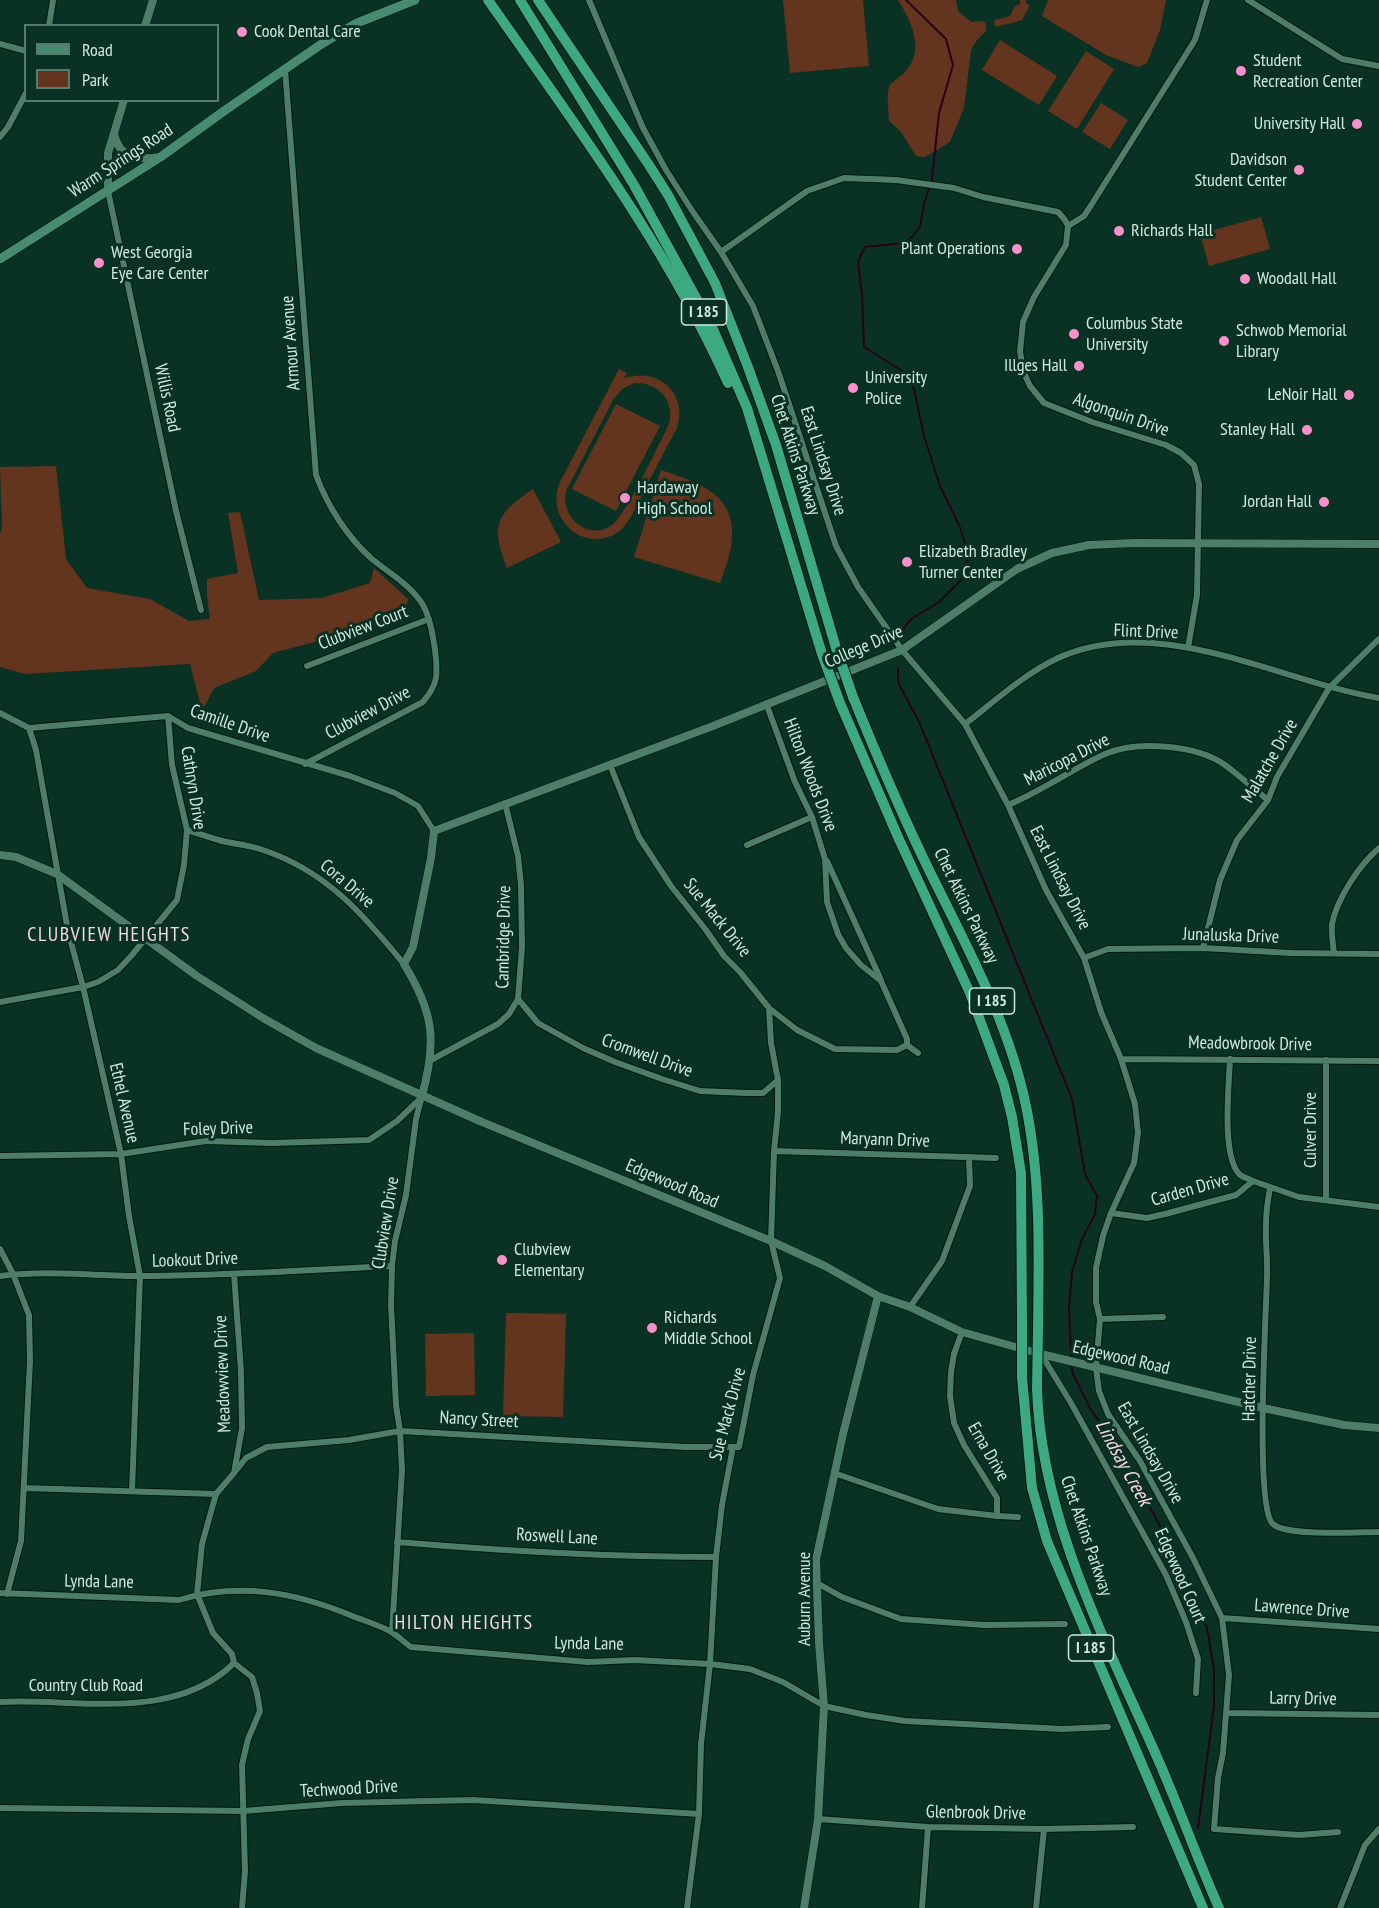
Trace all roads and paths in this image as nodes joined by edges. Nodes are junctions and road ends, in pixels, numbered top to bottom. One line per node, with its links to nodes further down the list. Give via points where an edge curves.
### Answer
1 (53, 0): 10 (street)
2 (153, 0): 11 (street)
3 (415, 0): 15 (main road, Warm Springs Road, via 357,23)
4 (488, 0): 25 (highway, via 608,172 673,277 711,344)
5 (520, 0): 25 (highway, Chet Atkins Parkway / I 185, via 686,277 747,408)
6 (589, 0): 23 (street, East Lindsay Drive, via 643,128 687,204)
7 (1207, 0): 22 (street, via 1195,40 1084,216)
8 (1248, 0): 14 (street, via 1342,58)
9 (540, 4): 143 (highway, Chet Atkins Parkway / I 185, bridge, via 649,165 715,283 776,445 853,697 996,1010 1017,1070 1032,1140 1036,1174 1038,1418 1057,1514 1113,1658)
10 (49, 24)
11 (146, 24)
12 (0, 44): 13 (street)
13 (24, 50)
14 (1379, 66)
15 (285, 69): 20 (main road, Warm Springs Road); 28 (street, Armour Avenue, via 316,475 324,497 361,547)
16 (24, 97): 19 (street)
17 (123, 102): 18 (street)
18 (114, 134): 20 (street, via 116,144 129,156); 21 (street, via 108,153)
19 (0, 136)
20 (162, 156): 21 (main road, Warm Springs Road)
21 (108, 191): 24 (main road, Warm Springs Road); 29 (street, Willis Road)
22 (1068, 226): 23 (street, via 1058,212 942,186 844,178 807,191); 26 (street, Algonquin Drive, via 1066,245 1023,322 1020,352 1024,373 1037,396 1050,405 1166,445 1190,461 1199,484)
23 (722, 252): 33 (street, East Lindsay Drive, via 753,306 768,344 836,546 858,587)
24 (0, 260)
25 (764, 461): 142 (highway, Chet Atkins Parkway / I 185, bridge, via 840,703 970,993 1004,1085 1020,1173 1022,1377 1032,1488 1047,1541)
26 (1198, 544): 27 (street, College Drive); 32 (street, Algonquin Drive, via 1197,595); 33 (street, College Drive, via 1089,545 1052,553 1017,569)
27 (1379, 544)
28 (402, 582): 30 (street, Clubview Drive, via 423,604)
29 (201, 610)
30 (429, 619): 34 (street, Clubview Court); 42 (street, Clubview Drive, via 436,677 423,702)
31 (1379, 639): 35 (street, Malatche Drive)
32 (1188, 648): 35 (street, Flint Drive); 40 (street, Flint Drive, via 1124,643 1090,647 1032,672)
33 (902, 650): 37 (street, College Drive); 40 (street, East Lindsay Drive)
34 (308, 666)
35 (1329, 688): 36 (street, Flint Drive); 44 (street, Malatche Drive, via 1277,777)
36 (1379, 698)
37 (766, 703): 43 (street, College Drive); 47 (street, Hilton Woods Drive)
38 (0, 713): 41 (street)
39 (168, 716): 41 (street, Camille Drive); 42 (street, Camille Drive, via 188,728); 48 (street, Cathryn Drive, via 172,765)
40 (965, 724): 46 (street, East Lindsay Drive)
41 (29, 728): 54 (street, Ethel Avenue)
42 (305, 764): 49 (street, Camille Drive, via 395,793 418,806)
43 (610, 765): 45 (street, College Drive); 65 (street, Sue Mack Drive, via 639,837 652,857 724,957)
44 (1268, 801): 46 (street, Maricopa Drive, via 1211,757 1177,748 1132,746 1107,753); 56 (street, Malatche Drive, via 1238,840 1220,880)
45 (505, 803): 49 (street, College Drive); 63 (street, Cambridge Drive, via 521,885)
46 (1008, 805): 59 (street, East Lindsay Drive, via 1046,890)
47 (812, 817): 50 (street); 53 (street, Hilton Woods Drive)
48 (187, 830): 55 (street, Cathryn Drive, via 177,900); 60 (street, Cora Drive, via 261,849 297,863 323,879 364,916)
49 (434, 831): 60 (street, via 413,947)
50 (747, 845)
51 (1379, 848): 57 (street, via 1345,890 1332,926)
52 (0, 855): 54 (street, Edgewood Road, via 16,857)
53 (825, 859): 61 (street, Hilton Woods Drive); 61 (street, Hilton Woods Drive, via 827,902 838,934 861,965)
54 (57, 874): 55 (street, Edgewood Road); 62 (street, Ethel Avenue)
55 (145, 937): 62 (street, Cathryn Drive, via 118,970); 74 (street, Edgewood Road, via 263,1018 316,1048)
56 (1203, 948): 57 (street, Junaluska Drive); 59 (street, Junaluska Drive, via 1108,949)
57 (1334, 953): 58 (street, Junaluska Drive)
58 (1379, 954)
59 (1084, 958): 68 (street, East Lindsay Drive)
60 (404, 964): 70 (street, Clubview Drive, via 420,990 430,1018)
61 (881, 981): 66 (street, Hilton Woods Drive)
62 (83, 987): 64 (street, Cathryn Drive); 76 (street, Ethel Avenue)
63 (518, 999): 70 (street, Cambridge Drive, via 498,1024); 73 (street, Cromwell Drive, via 538,1023 583,1048 671,1082 700,1091 763,1093)
64 (0, 1002)
65 (769, 1008): 66 (street, via 797,1030 835,1049 897,1050); 73 (street, Sue Mack Drive)
66 (907, 1045): 67 (street)
67 (918, 1053)
68 (1121, 1059): 69 (street, Meadowbrook Drive); 84 (street, East Lindsay Drive, via 1135,1104 1138,1133 1134,1162)
69 (1230, 1059): 71 (street, Meadowbrook Drive); 80 (street, via 1227,1121 1231,1159 1240,1175)
70 (431, 1060): 74 (street, Clubview Drive)
71 (1326, 1060): 72 (street, Meadowbrook Drive); 82 (street, Culver Drive)
72 (1379, 1061)
73 (778, 1080): 75 (street, Sue Mack Drive)
74 (422, 1096): 76 (street, Foley Drive, via 398,1121 369,1140 206,1141); 85 (street, Edgewood Road); 87 (street, Clubview Drive)
75 (774, 1151): 78 (street, Maryann Drive); 85 (street, Sue Mack Drive)
76 (121, 1154): 77 (street, Foley Drive); 91 (street, Ethel Avenue)
77 (0, 1156)
78 (969, 1157): 79 (street, Maryann Drive); 93 (street, via 970,1186 942,1260)
79 (996, 1158)
80 (1253, 1181): 81 (street, Carden Drive); 84 (street, Carden Drive, via 1236,1195 1165,1214 1147,1218)
81 (1269, 1188): 82 (street, Carden Drive, via 1299,1197); 99 (street, Hatcher Drive)
82 (1326, 1199): 83 (street, Carden Drive)
83 (1379, 1207)
84 (1111, 1213): 95 (street, East Lindsay Drive, via 1096,1268)
85 (771, 1241): 92 (street, Edgewood Road); 102 (street, Sue Mack Drive, via 780,1278 753,1375 739,1447)
86 (0, 1249): 88 (street)
87 (392, 1266): 89 (street, Lookout Drive); 101 (street, Clubview Drive)
88 (13, 1274): 90 (street, Lookout Drive); 91 (street, Lookout Drive); 105 (street, via 29,1315)
89 (234, 1274): 91 (street, Lookout Drive); 103 (street, Meadowview Drive, via 242,1428)
90 (0, 1276)
91 (140, 1276): 106 (street, Ethel Avenue)
92 (878, 1296): 93 (street, Edgewood Road); 104 (street, Auburn Avenue)
93 (910, 1307): 96 (street, Edgewood Road)
94 (1163, 1317): 95 (street)
95 (1100, 1319): 98 (street, East Lindsay Drive)
96 (962, 1332): 97 (street, Edgewood Road); 108 (street, Erna Drive, via 951,1372 954,1422 997,1498)
97 (1041, 1354): 98 (street, Edgewood Road); 122 (street, Edgewood Court, via 1167,1575 1198,1659)
98 (1096, 1368): 99 (street, Edgewood Road); 116 (street, East Lindsay Drive, via 1108,1414 1140,1461)
99 (1263, 1408): 100 (street, Edgewood Road); 110 (street, Hatcher Drive, via 1264,1485 1268,1515 1274,1525 1319,1532)
100 (1379, 1428)
101 (400, 1431): 102 (street, Nancy Street, via 685,1448); 103 (street, Nancy Street, via 267,1447 246,1458); 111 (street, Clubview Drive, via 402,1470)
102 (733, 1447): 112 (street, Sue Mack Drive)
103 (234, 1473): 107 (street)
104 (834, 1473): 108 (street, via 938,1509); 113 (street, Auburn Avenue, via 816,1560)
105 (24, 1488): 106 (street); 114 (street, via 21,1541 15,1568)
106 (132, 1491): 107 (street)
107 (216, 1494): 115 (street, via 202,1544)
108 (997, 1516): 109 (street)
109 (1018, 1516)
110 (1379, 1532)
111 (397, 1542): 112 (street, Roswell Lane); 119 (street, Clubview Drive)
112 (716, 1557): 121 (street, Sue Mack Drive)
113 (817, 1583): 117 (street, via 842,1597 901,1619 984,1625); 124 (street, Auburn Avenue)
114 (3, 1593): 115 (street, Lynda Lane, via 179,1600)
115 (197, 1594): 119 (street, Lynda Lane, via 246,1590 293,1596); 120 (street, via 213,1633 232,1654)
116 (1222, 1618): 118 (street, Lawrence Drive); 125 (street, East Lindsay Drive, via 1229,1675)
117 (1065, 1624)
118 (1379, 1629)
119 (392, 1632): 121 (street, Lynda Lane, via 411,1647 588,1662)
120 (234, 1663): 123 (street, Country Club Road, via 220,1677 180,1695 151,1701); 129 (street, via 252,1677 260,1712 242,1765)
121 (710, 1664): 124 (street, Lynda Lane, via 750,1669 783,1682); 130 (street, Sue Mack Drive, via 701,1744)
122 (1196, 1693)
123 (0, 1702)
124 (824, 1706): 127 (street, Lynda Lane, via 905,1721 1062,1729); 131 (street, Auburn Avenue)
125 (1226, 1713): 126 (street, Larry Drive); 135 (street, East Lindsay Drive, via 1214,1829 1299,1835)
126 (1379, 1715)
127 (1108, 1727)
128 (0, 1808): 129 (street, Techwood Drive)
129 (243, 1811): 130 (street, Techwood Drive, via 342,1803 473,1800); 137 (street)
130 (699, 1814): 138 (street, Sue Mack Drive)
131 (818, 1819): 132 (street, Glenbrook Drive); 139 (street, Auburn Avenue)
132 (928, 1827): 134 (street, Glenbrook Drive); 140 (street)
133 (1133, 1827): 134 (street, Glenbrook Drive)
134 (1044, 1829): 141 (street)
135 (1338, 1832)
136 (1378, 1832): 144 (street, via 1365,1845)
137 (242, 1908)
138 (687, 1908)
139 (804, 1908)
140 (922, 1908)
141 (1036, 1908)
142 (1203, 1908)
143 (1220, 1908)
144 (1340, 1908)

